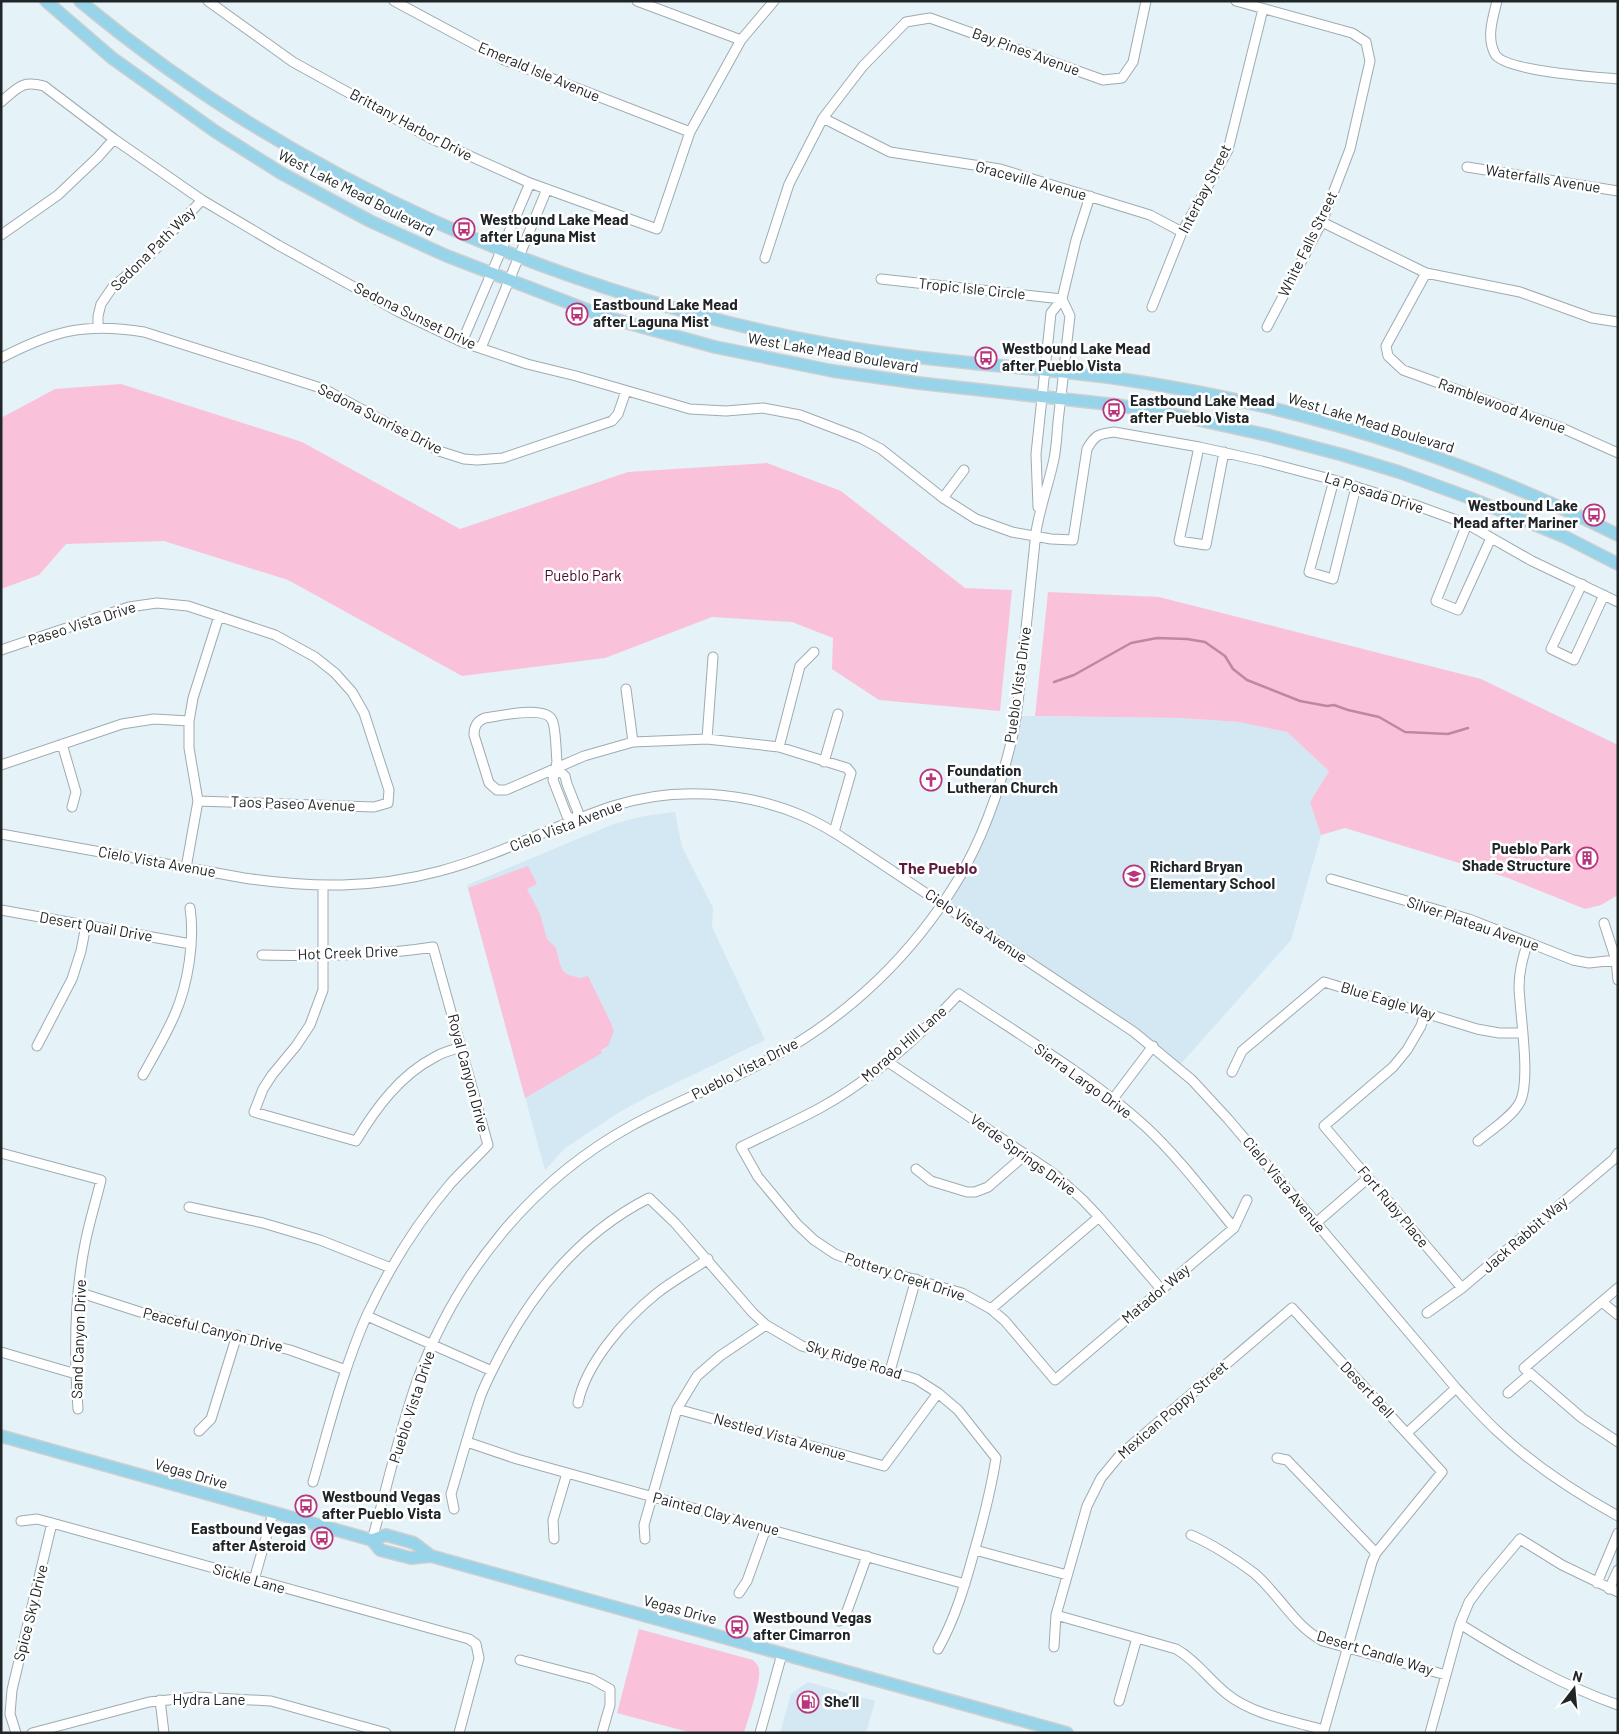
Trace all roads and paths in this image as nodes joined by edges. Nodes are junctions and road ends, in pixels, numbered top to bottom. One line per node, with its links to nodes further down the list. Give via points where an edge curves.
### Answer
1 (46, 1): 29 (main road, West Lake Mead Boulevard, via 112,58 216,132 281,173 370,221)
2 (80, 1): 26 (main road, West Lake Mead Boulevard, via 157,62 229,112 380,196)
3 (208, 1): 18 (street, Brittany Harbor Drive, via 293,62 432,140)
4 (394, 1): 15 (street, Emerald Isle Avenue, via 502,59)
5 (637, 1): 11 (street)
6 (774, 1): 11 (street)
7 (1146, 1): 14 (street, Bay Pines Avenue, via 1133,62 1122,78 1103,80 930,18 906,22 863,66)
8 (1236, 1): 10 (street)
9 (1497, 1): 12 (street, via 1489,36 1495,55 1508,64)
10 (1263, 9): 23 (street, White Falls Street, via 1352,33 1366,42 1370,60 1350,149); 24 (street, Interbay Street, via 1228,150)
11 (741, 40): 15 (street)
12 (1618, 79)
13 (1, 102): 16 (street, Sedona Sunset Drive, via 20,86 31,83 44,86)
14 (823, 118): 21 (street, Graceville Avenue, via 890,152 1000,169); 28 (street, via 788,184)
15 (690, 132): 19 (street, Brittany Harbor Drive, via 657,229)
16 (114, 139): 22 (street, Sedona Sunset Drive); 25 (street, via 58,195)
17 (1467, 167): 20 (street, Waterfalls Avenue)
18 (530, 183): 19 (street, Brittany Harbor Drive); 26 (street)
19 (547, 189): 27 (street)
20 (1618, 191)
21 (1090, 196): 24 (street, Graceville Avenue, via 1150,215); 33 (street, Pueblo Vista Drive)
22 (202, 200): 37 (street, Sedona Path Way, via 175,231 112,288 101,304); 38 (street, Sedona Sunset Drive, via 399,312)
23 (1322, 222): 30 (street); 36 (street, White Falls Street)
24 (1182, 232): 34 (street, Interbay Street)
25 (1, 235)
26 (501, 251): 27 (main road, West Lake Mead Boulevard); 29 (street)
27 (518, 256): 32 (street); 41 (main road, West Lake Mead Boulevard, via 615,291 722,322 836,345)
28 (765, 258)
29 (492, 273): 32 (main road, West Lake Mead Boulevard); 38 (street)
30 (1426, 273): 35 (street, via 1520,292 1592,318); 49 (street, Ramblewood Avenue, via 1386,346 1388,356 1403,370 1562,428)
31 (881, 279): 33 (street, Tropic Isle Circle)
32 (509, 280): 39 (street); 44 (main road, West Lake Mead Boulevard, via 606,317 714,347 833,371)
33 (1062, 299): 41 (street, Pueblo Vista Drive, via 1050,313); 42 (street, Pueblo Vista Drive, via 1070,316)
34 (1152, 307)
35 (1618, 322)
36 (1267, 327)
37 (98, 328): 40 (street, Sedona Sunrise Drive, via 50,336); 43 (street, Sedona Sunrise Drive, via 144,332 324,389 439,451 478,460 503,458 612,421)
38 (462, 342): 39 (street, Sedona Sunset Drive)
39 (481, 348): 43 (street, Sedona Sunset Drive)
40 (1, 358)
41 (1045, 370): 42 (main road, West Lake Mead Boulevard); 44 (street, Pueblo Vista Drive)
42 (1064, 372): 45 (street, Pueblo Vista Drive); 56 (main road, West Lake Mead Boulevard, via 1186,390 1280,410 1350,430 1481,474)
43 (626, 391): 53 (street, Sedona Sunset Drive, via 698,410 763,408 800,415 881,449)
44 (1042, 396): 45 (main road, West Lake Mead Boulevard); 54 (street, Pueblo Vista Drive, via 1036,454)
45 (1061, 398): 54 (street, Pueblo Vista Drive, via 1055,458); 59 (main road, West Lake Mead Boulevard, via 1180,416 1343,455 1470,498 1565,537)
46 (1114, 432): 47 (street, La Posada Drive); 57 (street, Sedona Sunset Drive, via 1100,434 1087,449 1073,540)
47 (1199, 447): 48 (street, La Posada Drive); 48 (street, via 1179,541 1206,545)
48 (1224, 452): 51 (street, La Posada Drive)
49 (1618, 453)
50 (964, 470): 53 (street)
51 (1334, 480): 52 (street, La Posada Drive); 52 (street, via 1308,572 1333,579)
52 (1356, 487): 55 (street, La Posada Drive)
53 (943, 498): 57 (street, Sedona Sunset Drive, via 984,522)
54 (1038, 517): 57 (street, Pueblo Vista Drive)
55 (1467, 524): 58 (street, La Posada Drive); 58 (street, via 1436,601 1458,610)
56 (1618, 534)
57 (1036, 536): 88 (street, Pueblo Vista Drive, via 1017,711 1007,758 981,835)
58 (1491, 538): 60 (street, La Posada Drive)
59 (1618, 564)
60 (1582, 584): 61 (street, La Posada Drive); 61 (street, via 1551,649 1574,660)
61 (1604, 595): 62 (street, La Posada Drive)
62 (1618, 602)
63 (219, 616): 64 (street, Paseo Vista Drive, via 188,606 157,603 129,607); 69 (street); 80 (street, Paseo Vista Drive, via 275,635 315,657 335,673 352,692 364,714 389,790)
64 (1, 650)
65 (814, 652): 73 (street, via 800,666)
66 (713, 657): 70 (street)
67 (626, 689): 71 (street)
68 (838, 714): 74 (street)
69 (189, 721): 72 (street, via 154,718 122,724); 79 (street, via 189,748)
70 (707, 739): 71 (street); 73 (street)
71 (633, 742): 76 (street)
72 (62, 744): 75 (street); 81 (street, via 76,792)
73 (779, 747): 74 (street)
74 (824, 762): 83 (street, via 847,768 851,773)
75 (1, 765)
76 (556, 768): 76 (street, via 552,720 547,714 538,711 486,718 476,724 474,735 489,783 497,790 506,790); 77 (street, via 565,776); 78 (street, via 553,780)
77 (571, 793): 78 (street); 82 (street, via 578,812)
78 (560, 798): 82 (street, via 567,816)
79 (198, 802): 80 (street, Taos Paseo Avenue, via 374,807); 85 (street)
80 (388, 802)
81 (72, 807)
82 (576, 821): 83 (street, Cielo Vista Avenue, via 632,801 700,794 768,804 803,816); 87 (street, Cielo Vista Avenue, via 439,871 375,883)
83 (834, 832): 88 (street, Cielo Vista Avenue)
84 (1, 834): 85 (street, Cielo Vista Avenue)
85 (186, 868): 87 (street, Cielo Vista Avenue, via 277,883)
86 (1331, 879): 93 (street, Silver Plateau Avenue, via 1469,919)
87 (323, 886): 97 (street)
88 (942, 904): 104 (street, Cielo Vista Avenue); 137 (street, Pueblo Vista Drive, via 919,936 887,971 828,1023 760,1064 630,1126 556,1178 491,1246 460,1289)
89 (190, 908): 94 (street)
90 (1, 910): 92 (street, Desert Quail Drive)
91 (1604, 923): 98 (street)
92 (86, 925): 94 (street, Desert Quail Drive); 103 (street, via 72,979)
93 (1528, 942): 98 (street, Silver Plateau Avenue, via 1589,963); 102 (street, via 1519,985)
94 (191, 944): 108 (street, via 184,986 175,1013)
95 (433, 946): 97 (street, Hot Creek Drive); 105 (street, Royal Canyon Drive)
96 (262, 955): 97 (street, Hot Creek Drive)
97 (324, 956): 105 (street, via 323,990 310,1025 272,1075 254,1112 356,1141 396,1086 436,1056)
98 (1616, 960): 99 (street)
99 (1618, 980)
100 (958, 994): 106 (street, Morado Hill Lane, via 933,1022); 109 (street, Sierra Largo Drive)
101 (1425, 1013): 102 (street, Blue Eagle Way, via 1477,1029); 107 (street, Blue Eagle Way, via 1324,982 1242,1051); 116 (street, Fort Ruby Place, via 1407,1050 1393,1067 1324,1126)
102 (1522, 1033): 110 (street, via 1525,1082 1520,1101)
103 (37, 1046)
104 (1153, 1046): 109 (street); 120 (street, Cielo Vista Avenue, via 1192,1080 1228,1119)
105 (461, 1047): 123 (street, Royal Canyon Drive, via 488,1145 451,1183 416,1228)
106 (888, 1062): 111 (street, Morado Hill Lane, via 821,1108); 114 (street, Verde Springs Drive)
107 (1232, 1072)
108 (143, 1076)
109 (1113, 1099): 121 (street, Sierra Largo Drive, via 1147,1128)
110 (1478, 1141)
111 (741, 1147): 124 (street, Pottery Creek Drive, via 758,1177 814,1240 835,1254 860,1264)
112 (1, 1153): 128 (street, Sand Canyon Drive, via 101,1180 85,1244)
113 (1618, 1153): 125 (street, Jack Rabbit Way)
114 (1026, 1154): 115 (street, via 988,1186 975,1192 932,1181); 119 (street, Verde Springs Drive, via 1053,1173)
115 (916, 1169)
116 (1368, 1178): 120 (street); 125 (street, Fort Ruby Place)
117 (1247, 1200): 121 (street, Matador Way)
118 (189, 1207): 123 (street, via 263,1223 320,1240)
119 (1099, 1217): 127 (street, Verde Springs Drive); 131 (street)
120 (1316, 1223): 145 (street, Cielo Vista Avenue)
121 (1234, 1228): 127 (street, Matador Way)
122 (708, 1259): 135 (street, Sky Ridge Road); 140 (street, Sky Ridge Road, via 648,1198 632,1206 602,1227 562,1265 511,1334); 148 (street, via 642,1306 593,1366)
123 (391, 1268): 134 (street, Royal Canyon Drive)
124 (916, 1279): 131 (street, Pottery Creek Drive, via 962,1293); 141 (street)
125 (1462, 1288): 132 (street, Jack Rabbit Way)
126 (1618, 1288): 129 (street)
127 (1162, 1289): 144 (street, Matador Way)
128 (78, 1292): 136 (street, Peaceful Canyon Drive, via 140,1312); 142 (street, Sand Canyon Drive)
129 (1602, 1302): 133 (street); 143 (street, via 1524,1368)
130 (1292, 1308): 152 (street, Desert Bell); 175 (street, Mexican Poppy Street, via 1120,1455 1101,1478 1087,1506)
131 (991, 1309): 144 (street, Pottery Creek Drive)
132 (1427, 1314)
133 (1618, 1315)
134 (367, 1316): 137 (street); 139 (street, Royal Canyon Drive)
135 (766, 1325): 141 (street, Sky Ridge Road, via 802,1346); 149 (street, via 697,1376)
136 (237, 1335): 139 (street, Peaceful Canyon Drive); 151 (street, via 211,1419)
137 (432, 1344): 140 (street); 170 (street, Pueblo Vista Drive, via 409,1407)
138 (1, 1352): 142 (street)
139 (346, 1370): 158 (street, Royal Canyon Drive)
140 (492, 1371): 154 (street)
141 (890, 1371): 146 (street, Sky Ridge Road, via 916,1379)
142 (76, 1374): 150 (street, Sand Canyon Drive)
143 (1530, 1374): 147 (street); 155 (street, via 1582,1418)
144 (1055, 1380)
145 (1456, 1388): 152 (street); 162 (street, Cielo Vista Avenue, via 1528,1458 1565,1485)
146 (938, 1392): 149 (street, Nestled Vista Avenue, via 884,1466); 171 (street, Sky Ridge Road, via 958,1410 996,1458 991,1492)
147 (1508, 1393)
148 (578, 1403)
149 (677, 1408): 159 (street)
150 (78, 1410)
151 (200, 1431)
152 (1407, 1433): 172 (street, Desert Bell, via 1442,1472)
153 (1, 1436): 161 (main road, Vegas Drive)
154 (467, 1442): 157 (street, Painted Clay Avenue); 160 (street, via 451,1494)
155 (1618, 1442)
156 (1277, 1458): 172 (street, via 1288,1460)
157 (567, 1473): 159 (street, Painted Clay Avenue); 168 (street, via 553,1520)
158 (312, 1482)
159 (651, 1496): 165 (street, Painted Clay Avenue); 169 (street, via 644,1525)
160 (454, 1509)
161 (273, 1512): 170 (main road, Vegas Drive); 176 (street)
162 (1618, 1516)
163 (20, 1521): 164 (street, Sickle Lane, via 37,1519)
164 (52, 1523): 176 (street, Sickle Lane); 195 (street, Spice Sky Drive, via 12,1690 10,1714)
165 (766, 1528): 173 (street, Painted Clay Avenue); 180 (street, via 747,1581)
166 (1618, 1533): 177 (street)
167 (1191, 1535): 186 (street, Desert Candle Way, via 1204,1540 1254,1574 1311,1634 1323,1641)
168 (554, 1539)
169 (645, 1539)
170 (372, 1540): 188 (main road, Vegas Drive, via 386,1535 414,1543 431,1556)
171 (975, 1550): 175 (street); 178 (street)
172 (1376, 1553): 186 (street)
173 (867, 1556): 178 (street, Painted Clay Avenue); 182 (street, via 847,1610)
174 (1618, 1570): 179 (street)
175 (1067, 1576): 181 (street, Mexican Poppy Street)
176 (254, 1580): 199 (street, Sickle Lane, via 469,1639 476,1644 479,1658)
177 (1597, 1583): 179 (street); 183 (street, via 1520,1538 1483,1583)
178 (966, 1584): 187 (street)
179 (1614, 1591)
180 (739, 1593)
181 (1056, 1615): 184 (street); 185 (street, Mexican Poppy Street)
182 (839, 1621)
183 (1460, 1624): 190 (street); 193 (street, via 1554,1678)
184 (1137, 1638): 186 (street, via 1187,1655 1227,1694 1247,1708 1324,1730); 192 (street)
185 (1054, 1647)
186 (1347, 1647): 190 (street, Desert Candle Way)
187 (938, 1649)
188 (782, 1654): 194 (main road, Vegas Drive); 201 (street)
189 (520, 1660): 200 (street, via 592,1679 610,1689 610,1705)
190 (1446, 1675): 203 (street)
191 (160, 1700): 196 (street, Hydra Lane); 197 (street); 198 (street, Hydra Lane, via 197,1697 271,1702)
192 (1119, 1701)
193 (1618, 1705)
194 (1052, 1731): 202 (main road, Vegas Drive)
195 (16, 1733)
196 (32, 1733)
197 (164, 1733)
198 (386, 1733)
199 (459, 1733)
200 (602, 1733)
201 (760, 1733)
202 (1067, 1733)
203 (1430, 1733)

